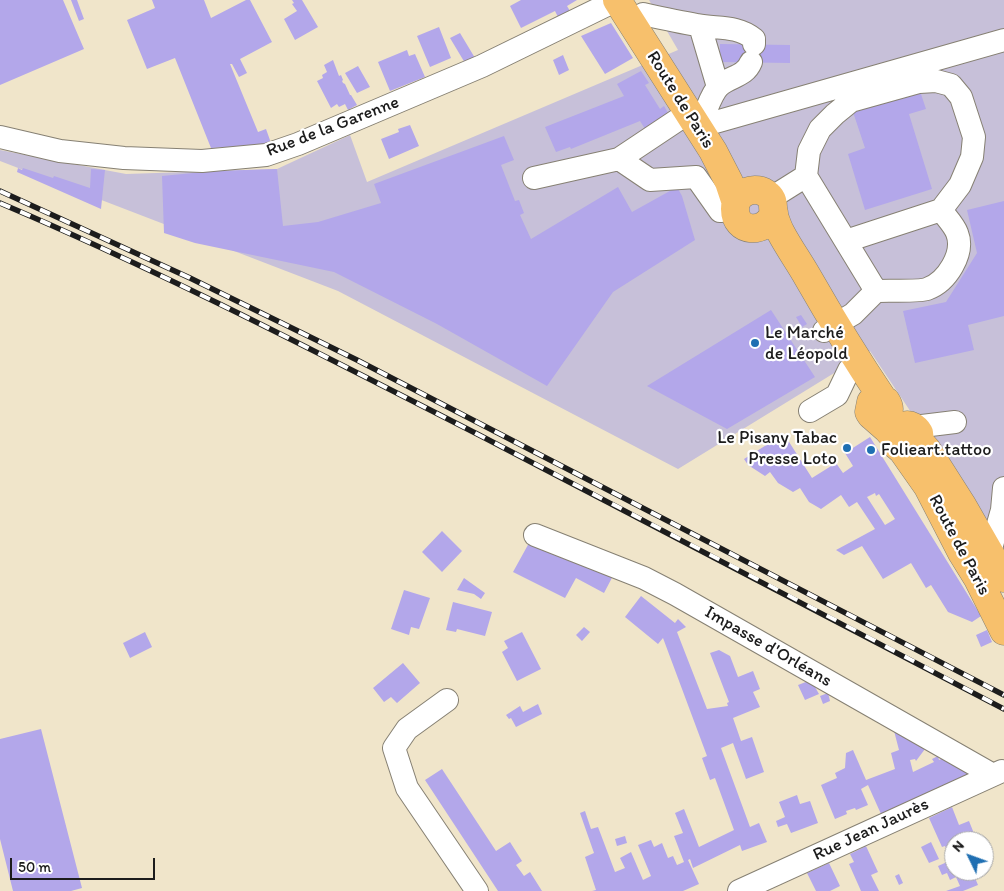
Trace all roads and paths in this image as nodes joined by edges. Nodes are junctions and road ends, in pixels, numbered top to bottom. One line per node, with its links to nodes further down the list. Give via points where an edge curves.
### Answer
1 (617, 0): 6 (main road, Route de Paris); 7 (street, Rue de la Garenne, via 482,66 266,155 202,161 124,158 60,151)
2 (638, 7): 3 (street); 6 (main road, Route de Paris)
3 (700, 26): 5 (street); 5 (street, via 734,29 754,39 749,68)
4 (1004, 40): 6 (street)
5 (718, 87): 6 (street)
6 (700, 120): 8 (street); 11 (main road, Route de Paris)
7 (0, 137)
8 (619, 159): 10 (street); 11 (street, via 650,180 696,177 720,211)
9 (806, 176): 11 (street); 12 (street, via 809,151 820,129 851,102 919,82 936,81 951,85 961,97 974,137 972,157 960,185); 13 (street)
10 (534, 178)
11 (754, 207): 15 (main road, Route de Paris, via 768,241)
12 (942, 210): 13 (street); 14 (street, via 957,233 959,253 951,269 926,289)
13 (846, 241): 14 (street)
14 (876, 291): 15 (street, via 852,314)
15 (829, 327): 16 (main road, Route de Paris); 19 (main road, Route de Paris)
16 (848, 370): 17 (street, via 837,395); 19 (main road, Route de Paris)
17 (810, 411)
18 (955, 422): 19 (street, via 922,426)
19 (895, 424): 20 (main road, Route de Paris); 23 (main road, Route de Paris, via 927,450)
20 (928, 487): 25 (street, Route de Paris); 26 (main road, Route de Paris)
21 (1004, 488): 23 (street, via 1002,510)
22 (535, 535): 28 (street, Impasse d'Orléans, via 644,578)
23 (990, 552): 24 (main road, Route de Paris)
24 (1004, 578)
25 (1004, 589)
26 (1004, 631)
27 (447, 700): 29 (street, via 407,729 394,748 407,788)
28 (998, 773): 30 (street, Rue Jean Jaurès)
29 (477, 891)
30 (739, 891)

